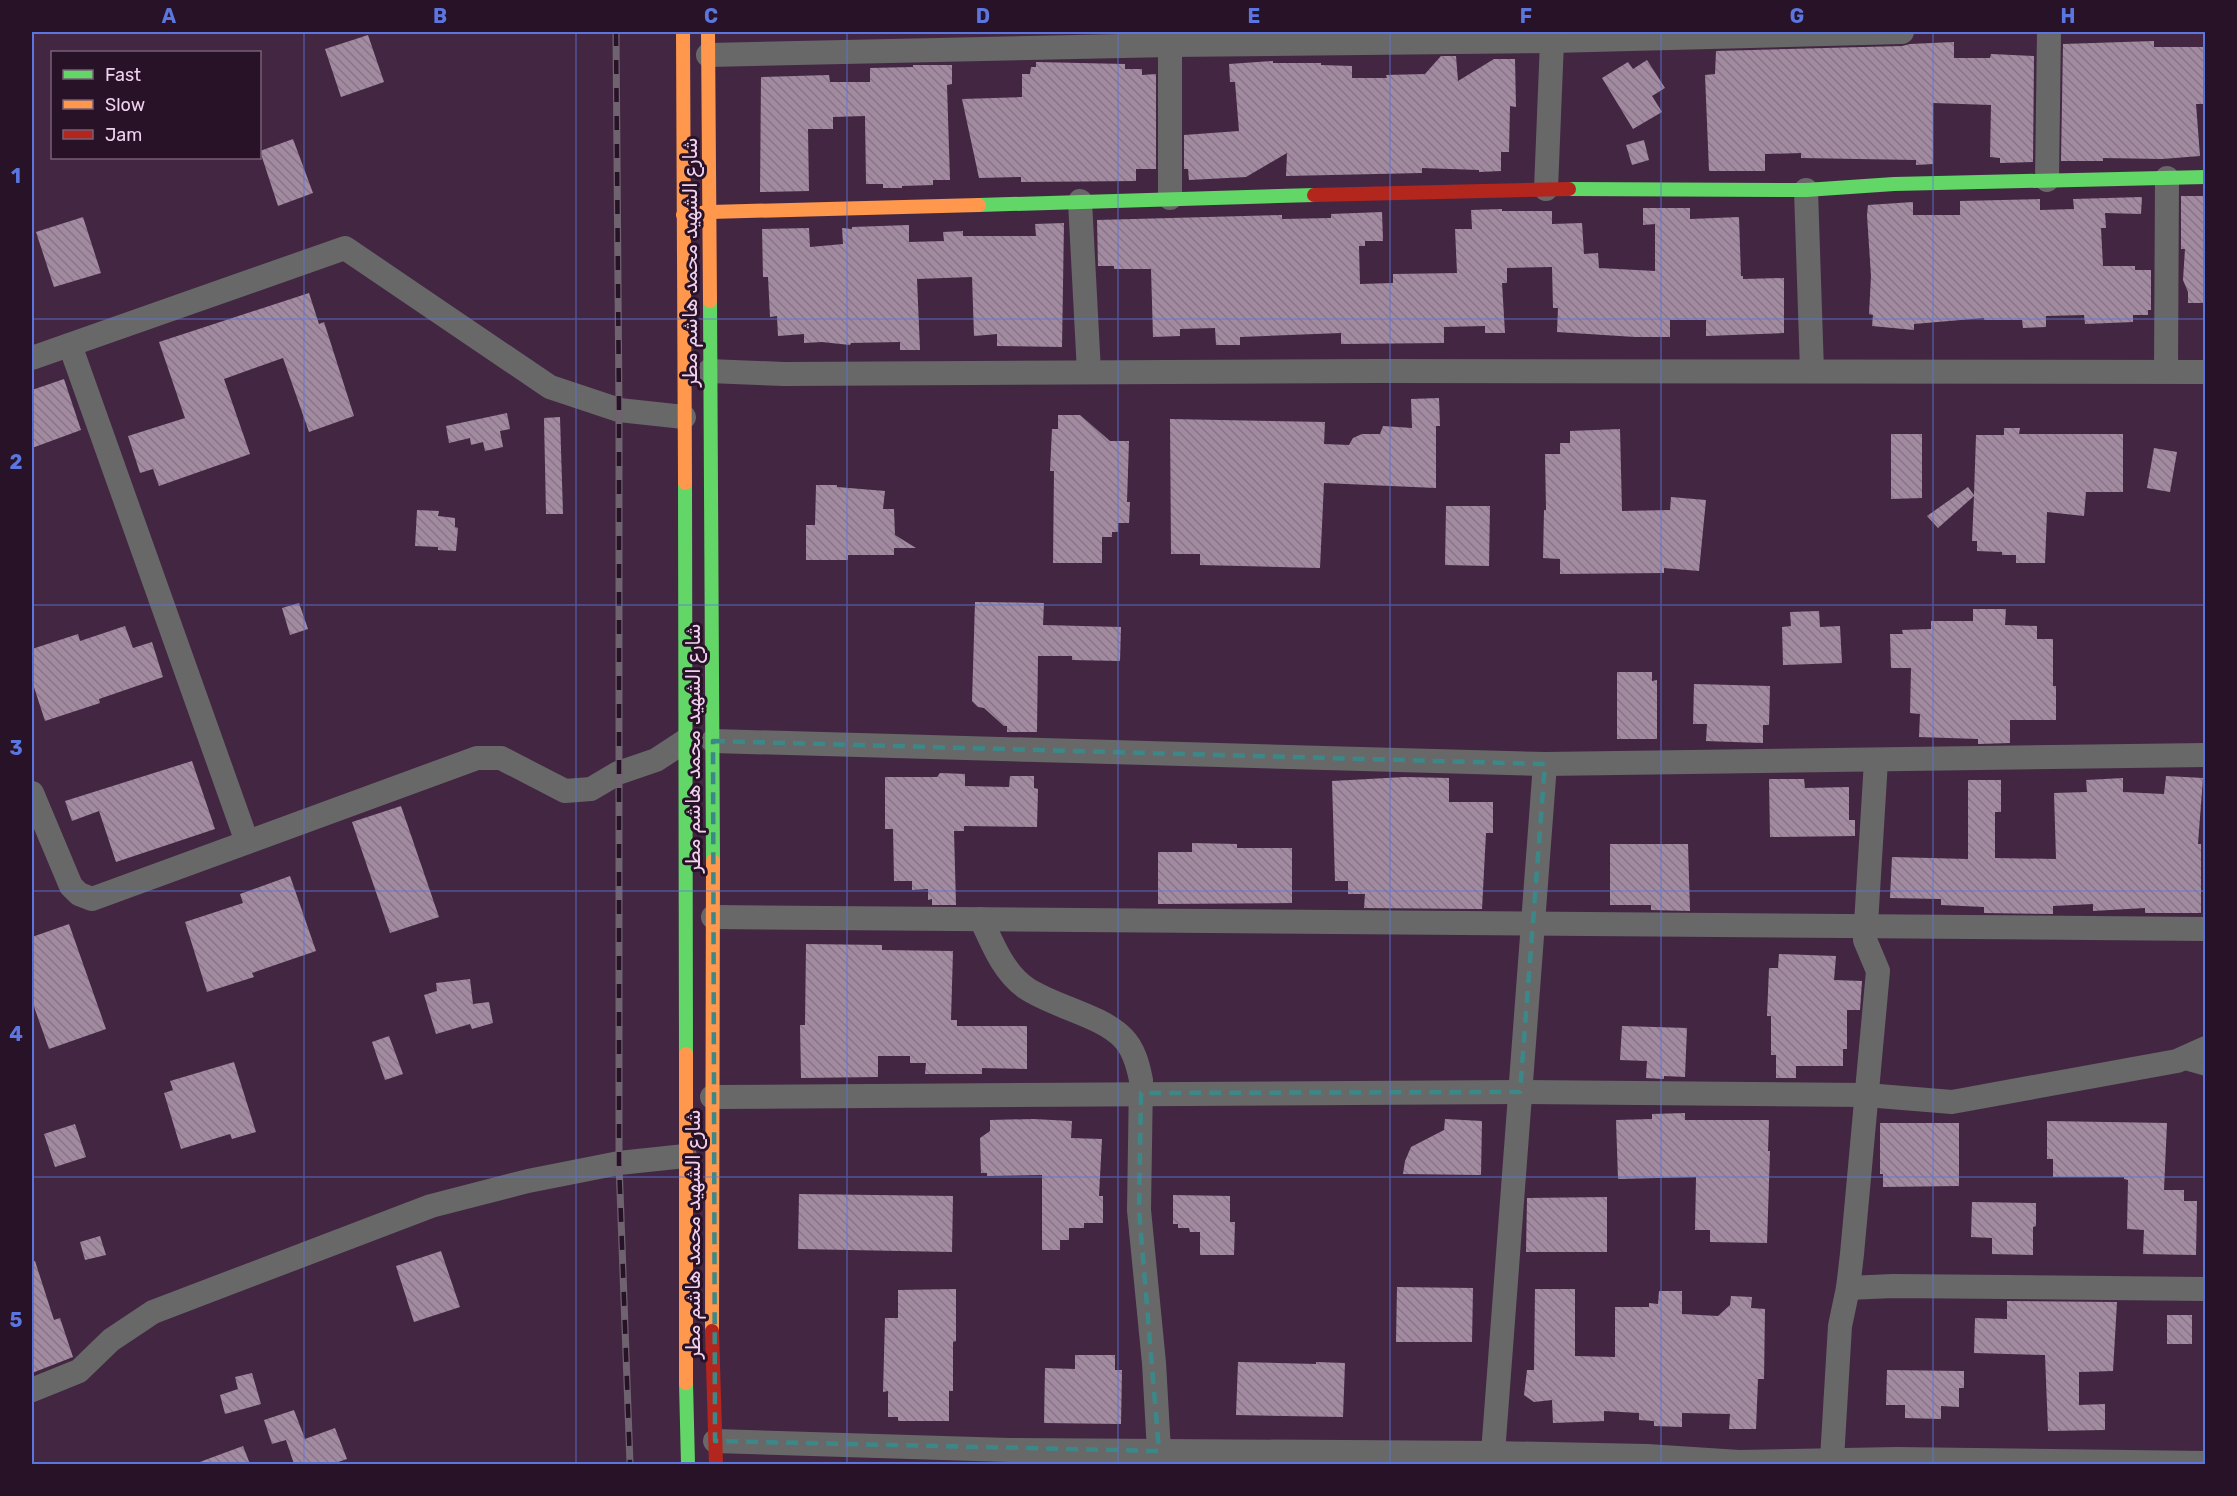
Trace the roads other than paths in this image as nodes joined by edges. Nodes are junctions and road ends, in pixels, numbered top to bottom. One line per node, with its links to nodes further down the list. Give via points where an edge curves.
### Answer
1 (683, 32): 17 (main road, شارع الشهيد محمد هاشم مطر)
2 (1902, 32): 4 (street)
3 (2049, 32): 11 (street)
4 (1790, 33): 6 (street)
5 (1075, 40): 7 (street); 8 (street)
6 (1552, 41): 8 (street); 12 (street)
7 (708, 43): 16 (main road, شارع الشهيد محمد هاشم مطر)
8 (1170, 45): 14 (street)
9 (2205, 177): 10 (main road)
10 (2167, 178): 11 (main road); 22 (street)
11 (2047, 180): 13 (main road)
12 (1546, 189): 13 (main road); 14 (main road)
13 (1806, 190): 21 (street)
14 (1170, 198): 15 (main road)
15 (1080, 201): 16 (main road); 23 (street)
16 (710, 212): 17 (main road); 20 (main road, شارع الشهيد محمد هاشم مطر)
17 (683, 214): 25 (main road, شارع الشهيد محمد هاشم مطر)
18 (70, 345): 19 (street); 25 (street, via 345,248 549,387 619,410); 32 (street)
19 (32, 358)
20 (709, 371): 23 (street); 27 (main road, شارع الشهيد محمد هاشم مطر)
21 (1812, 371): 22 (street); 23 (street)
22 (2166, 371): 24 (street)
23 (1089, 372)
24 (2205, 372)
25 (684, 417): 26 (main road, شارع الشهيد محمد هاشم مطر)
26 (685, 741): 32 (street, via 656,760 618,773 591,789 564,791 501,758 477,758); 45 (main road, شارع الشهيد محمد هاشم مطر)
27 (713, 741): 30 (street); 33 (main road, شارع الشهيد محمد هاشم مطر)
28 (2205, 755): 29 (street)
29 (1876, 761): 30 (street); 36 (street)
30 (1545, 764): 35 (street)
31 (32, 793): 32 (street, via 71,886 92,899)
32 (247, 842)
33 (713, 917): 34 (street); 44 (main road, شارع الشهيد محمد هاشم مطر)
34 (981, 919): 35 (street); 42 (street, via 1006,968 1024,987 1112,1029 1124,1039 1136,1059)
35 (1533, 923): 36 (street); 41 (street)
36 (1866, 926): 37 (street); 43 (street, via 1865,940 1878,971)
37 (2205, 929)
38 (2205, 1048): 39 (street)
39 (2176, 1061): 40 (lane); 43 (street, via 1952,1102)
40 (2205, 1070)
41 (1520, 1092): 42 (street); 43 (street); 51 (street)
42 (1141, 1093): 44 (street); 49 (street, via 1139,1210)
43 (1866, 1095): 46 (street)
44 (712, 1097): 50 (main road, شارع الشهيد محمد هاشم مطر)
45 (686, 1156): 48 (street, via 619,1163 431,1206 153,1312 111,1340 79,1371); 57 (main road, شارع الشهيد محمد هاشم مطر)
46 (1848, 1288): 47 (street); 54 (street, via 1840,1326)
47 (2205, 1289)
48 (32, 1390)
49 (1159, 1451): 52 (street); 53 (street)
50 (715, 1453): 52 (street)
51 (1493, 1453): 53 (street); 55 (street, via 1647,1456)
52 (1009, 1457)
53 (1342, 1458)
54 (1832, 1459): 55 (street); 56 (street)
55 (1738, 1463)
56 (2205, 1463)
57 (688, 1464)

